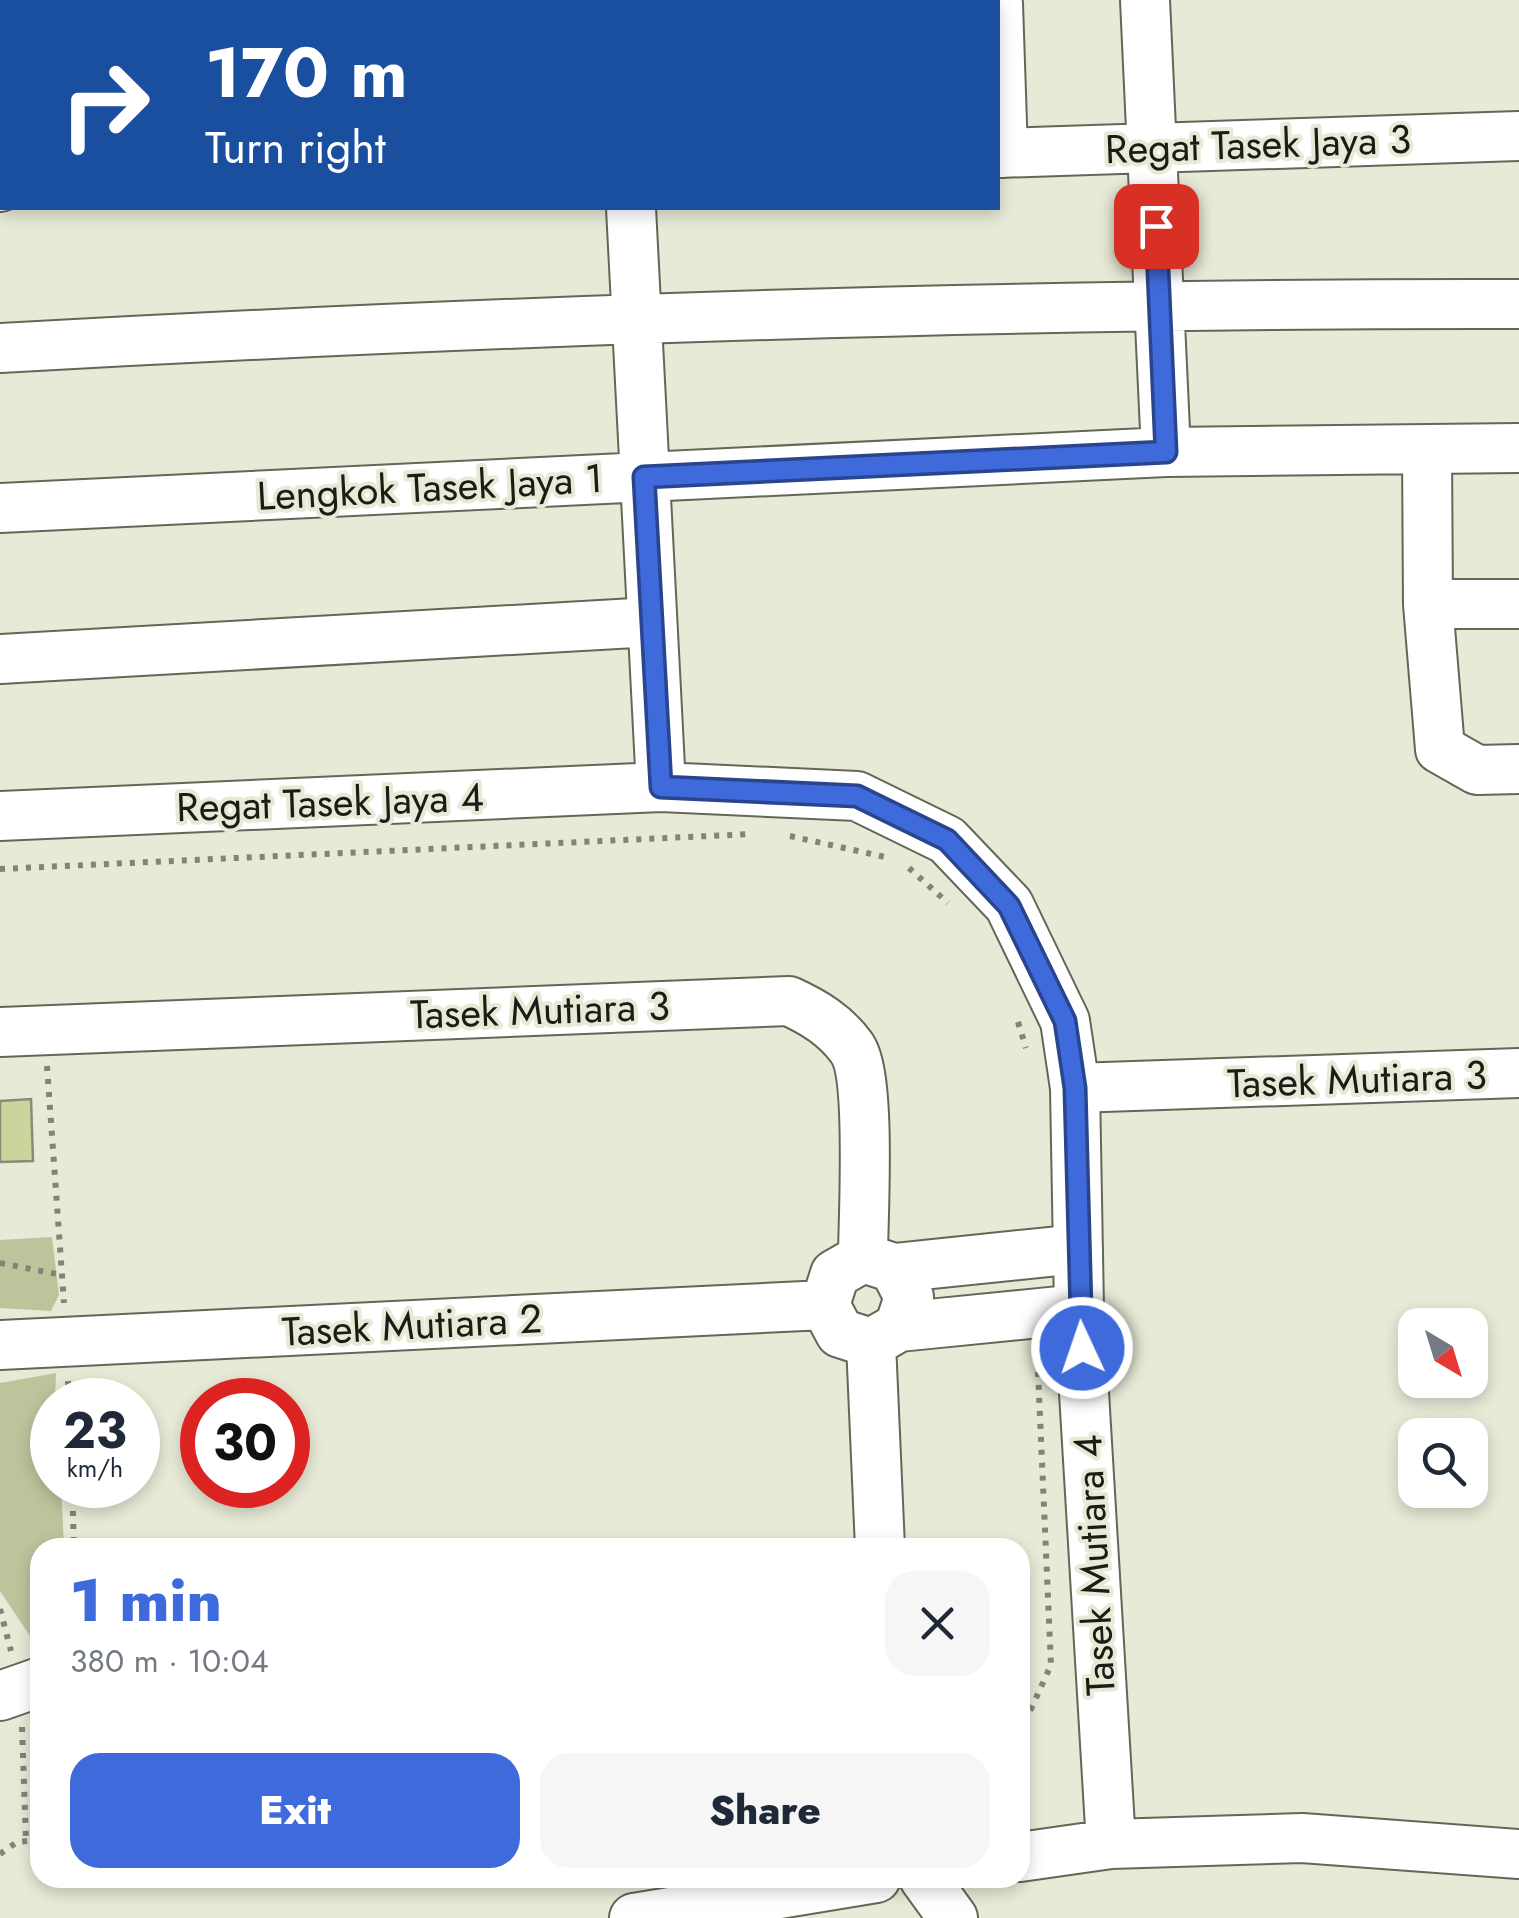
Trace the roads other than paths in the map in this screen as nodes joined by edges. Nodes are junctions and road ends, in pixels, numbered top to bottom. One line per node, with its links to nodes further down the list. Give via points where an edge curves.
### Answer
1 (1144, 0): 3 (street)
2 (1519, 136): 3 (street, Regat Tasek Jaya 3)
3 (1152, 148): 4 (street, Regat Tasek Jaya 3); 6 (street)
4 (1000, 153)
5 (631, 210): 8 (street)
6 (1159, 304): 7 (street); 8 (street); 12 (street)
7 (1519, 304)
8 (637, 320): 9 (street); 13 (street)
9 (0, 348)
10 (1519, 448): 11 (street, Lengkok Tasek Jaya 1)
11 (1427, 450): 12 (street, Lengkok Tasek Jaya 1); 15 (street)
12 (1166, 452): 13 (street, Lengkok Tasek Jaya 1)
13 (644, 477): 14 (street, Lengkok Tasek Jaya 1); 17 (street)
14 (0, 508)
15 (1428, 604): 16 (street); 19 (street, via 1440,749 1477,770)
16 (1519, 604)
17 (652, 622): 18 (street); 20 (street)
18 (0, 659)
19 (1519, 769)
20 (661, 787): 21 (street, Regat Tasek Jaya 4); 24 (street, Tasek Mutiara 4, via 857,796 947,840 1009,906 1065,1021)
21 (0, 816)
22 (22, 1031): 26 (street, Tasek Mutiara 3, via 789,1000 821,1016 854,1050)
23 (1519, 1073): 24 (street, Tasek Mutiara 3)
24 (1075, 1088): 25 (street, Tasek Mutiara 4)
25 (1078, 1249): 26 (street); 28 (street, Tasek Mutiara 4)
26 (879, 1263): 27 (street, via 835,1274); 29 (street, via 909,1297)
27 (824, 1305): 29 (street, via 840,1333); 30 (street, Tasek Mutiara 2)
28 (1058, 1312): 29 (street); 34 (street, Tasek Mutiara 4)
29 (885, 1335): 31 (street)
30 (0, 1345)
31 (880, 1538)
32 (30, 1686): 33 (street)
33 (0, 1696)
34 (1110, 1844): 35 (street, via 1302,1838); 36 (street)
35 (1519, 1854)
36 (1030, 1856)
37 (816, 1888): 39 (street)
38 (931, 1888): 40 (street)
39 (634, 1918)
40 (953, 1918)

